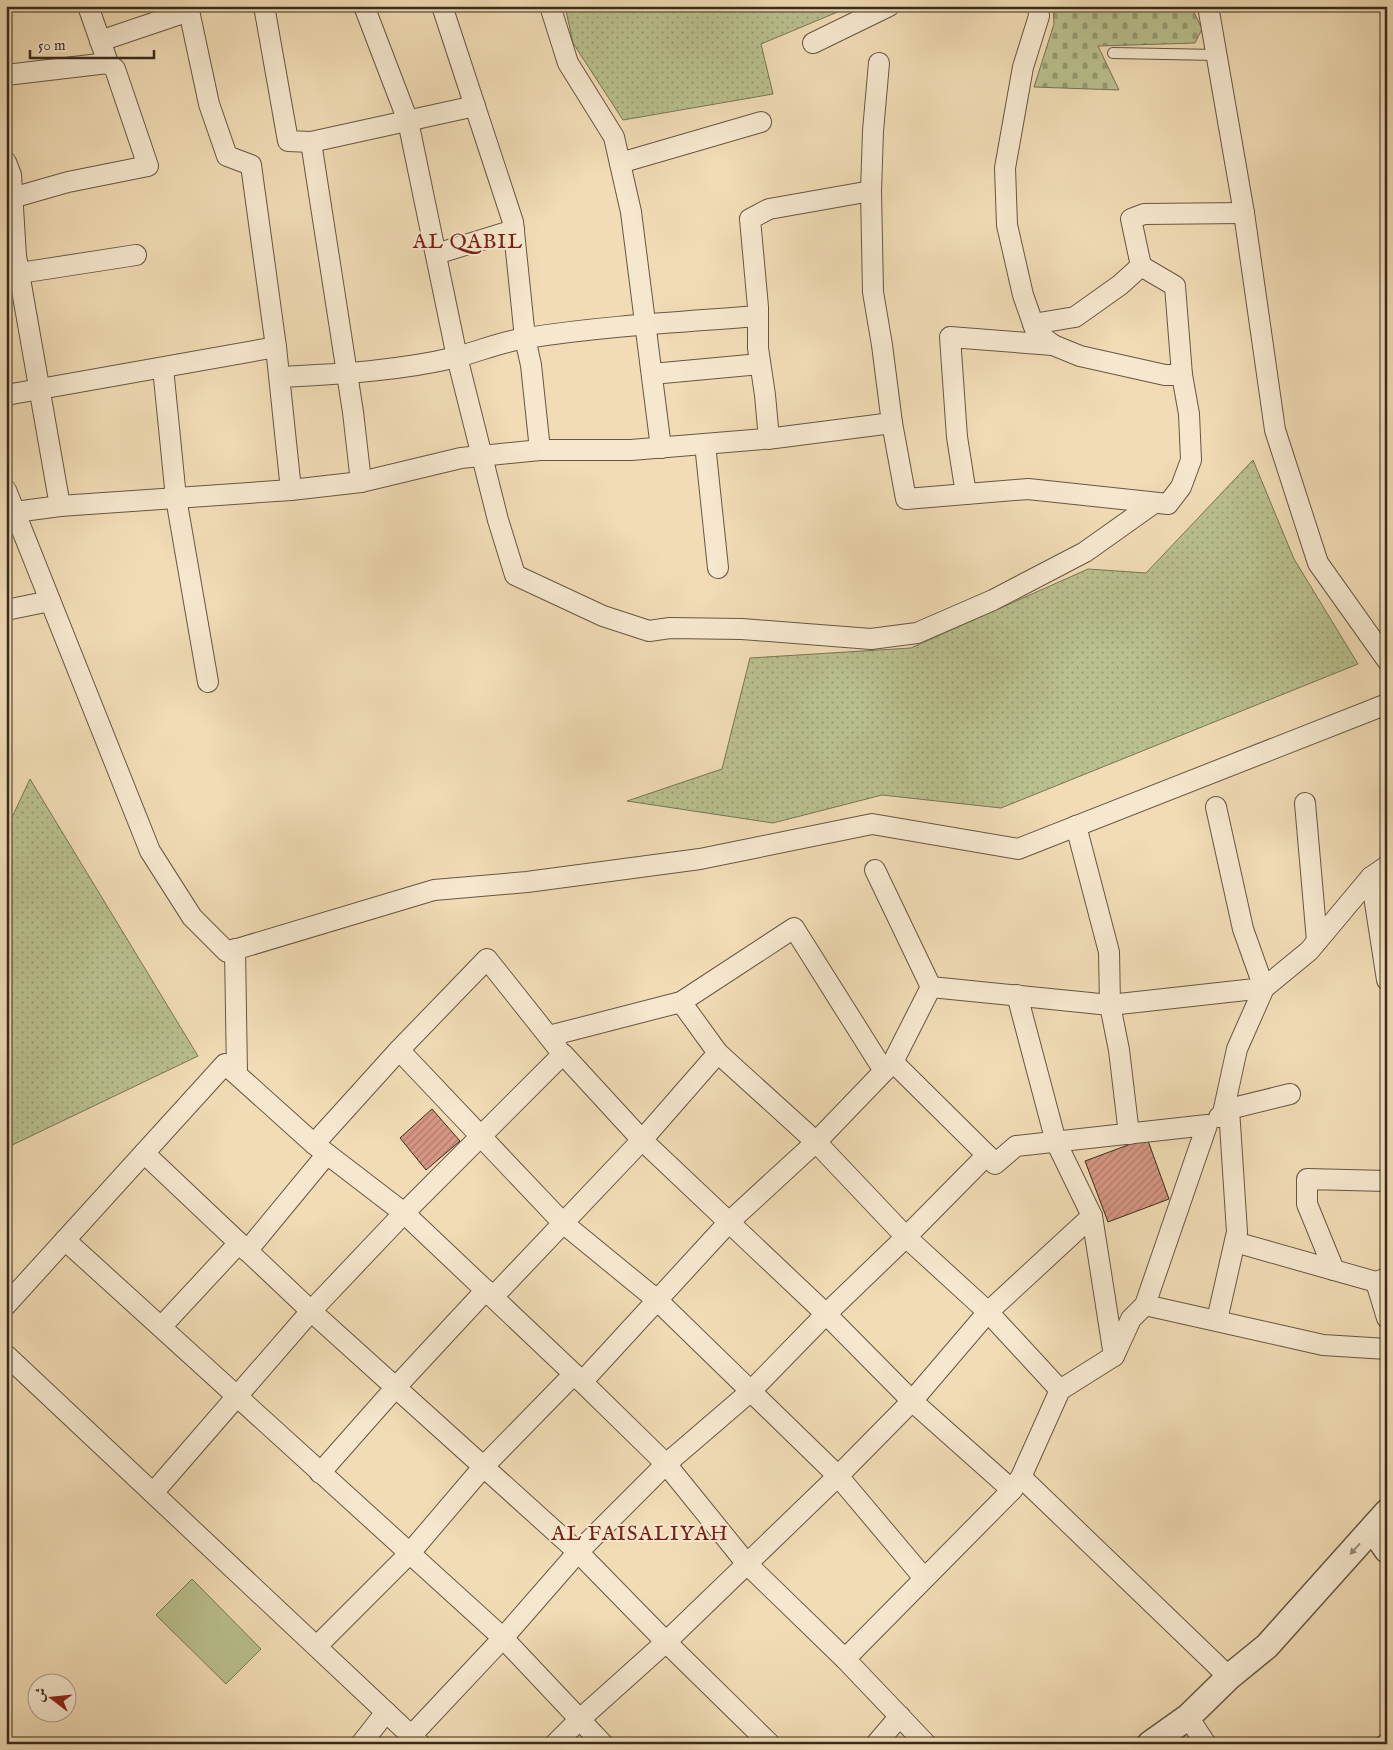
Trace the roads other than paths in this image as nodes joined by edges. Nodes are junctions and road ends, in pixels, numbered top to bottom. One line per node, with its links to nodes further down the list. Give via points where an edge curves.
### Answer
1 (88, 6): 10 (street)
2 (264, 6): 20 (street, via 288,141)
3 (364, 6): 18 (street)
4 (442, 6): 17 (street)
5 (550, 6): 22 (street, via 568,63 614,137)
6 (889, 6): 11 (street)
7 (1038, 6): 33 (street, via 1039,16 1023,67 1005,168 1007,225)
8 (1208, 6): 13 (street)
9 (188, 8): 10 (street); 36 (street, via 209,104 227,156 251,165)
10 (100, 41): 14 (street)
11 (813, 43)
12 (1113, 53): 13 (lane)
13 (1216, 55): 25 (street)
14 (108, 63): 16 (street); 23 (street, via 115,69 148,166 68,182)
15 (880, 63): 24 (street)
16 (6, 75)
17 (474, 106): 18 (street); 26 (street)
18 (408, 120): 20 (street); 28 (street)
19 (761, 122): 22 (street)
20 (311, 142): 40 (street)
21 (6, 162): 23 (street, via 11,175)
22 (620, 163): 32 (street, via 632,212)
23 (10, 189): 30 (street, via 16,256)
24 (871, 191): 31 (street, via 769,209 750,219); 46 (street, via 873,292)
25 (1244, 213): 29 (street, via 1144,214 1130,220); 63 (street, via 1275,430 1318,563)
26 (514, 230): 28 (street); 34 (street)
27 (136, 254): 30 (street)
28 (436, 254): 37 (street)
29 (1141, 266): 33 (street, via 1075,317); 42 (street, via 1175,286)
30 (13, 274): 44 (street)
31 (758, 316): 32 (street); 38 (street)
32 (646, 324): 34 (street); 41 (street)
33 (1033, 324): 35 (street, via 1036,332)
34 (524, 338): 37 (street); 50 (street, via 531,365)
35 (1053, 345): 42 (street, via 1080,356 1165,375); 55 (street, via 950,337 957,437)
36 (276, 347): 39 (street); 43 (street)
37 (457, 357): 40 (street); 51 (street)
38 (760, 364): 41 (street); 47 (street)
39 (163, 368): 44 (street); 56 (street)
40 (347, 374): 43 (street); 52 (street)
41 (652, 374): 49 (street)
42 (1182, 374): 57 (street, via 1191,460 1181,487 1168,504)
43 (280, 377): 54 (street)
44 (40, 390): 45 (street); 58 (street)
45 (6, 395)
46 (892, 423): 47 (street); 55 (street, via 906,499)
47 (769, 439): 48 (street)
48 (705, 444): 49 (street); 60 (street)
49 (661, 448): 50 (street)
50 (540, 450): 51 (street)
51 (483, 457): 52 (street, via 461,458); 57 (street, via 515,575 603,616 649,631 670,628 742,629 870,639 917,633 993,600 1085,552)
52 (361, 482): 54 (street)
53 (6, 490): 59 (street)
54 (291, 490): 56 (street)
55 (966, 494): 57 (street, via 1028,490)
56 (176, 498): 58 (street); 64 (street)
57 (1154, 503)
58 (60, 506): 59 (street)
59 (13, 517): 61 (street)
60 (718, 568)
61 (50, 601): 62 (street); 72 (street, via 150,851 192,917 227,952)
62 (6, 610)
63 (1387, 660)
64 (208, 682)
65 (1387, 704): 68 (street)
66 (1304, 803): 71 (street)
67 (1216, 807): 75 (street, via 1243,929)
68 (1076, 826): 72 (street, via 1018,849 872,824 700,859 527,882 434,890); 78 (street, via 1110,952)
69 (875, 870): 74 (street)
70 (1379, 872): 71 (street); 73 (street)
71 (1318, 941): 75 (street)
72 (235, 949): 84 (street)
73 (1387, 980)
74 (931, 987): 76 (street); 83 (street)
75 (1264, 988): 78 (street); 86 (street, via 1236,1049)
76 (1016, 995): 78 (street); 92 (street)
77 (681, 1002): 79 (street); 81 (street); 83 (street, via 794,928)
78 (1110, 1005): 88 (street)
79 (549, 1036): 80 (street, via 487,959); 82 (street)
80 (399, 1050): 89 (street); 93 (street)
81 (718, 1053): 90 (street); 91 (street)
82 (563, 1054): 89 (street); 90 (street)
83 (889, 1067): 91 (street); 95 (street)
84 (236, 1074): 93 (street); 94 (street, via 225,1064)
85 (1290, 1094): 86 (street)
86 (1226, 1111): 87 (street); 103 (street, via 1237,1232)
87 (1207, 1125): 88 (street); 110 (street)
88 (1129, 1134): 92 (street)
89 (482, 1136): 97 (street); 100 (street)
90 (642, 1140): 99 (street); 100 (street)
91 (816, 1142): 99 (street); 101 (street)
92 (1056, 1142): 95 (street, via 1016,1146 995,1164); 98 (street)
93 (320, 1149): 97 (street); 104 (street)
94 (144, 1153): 102 (street); 104 (street)
95 (987, 1155): 101 (street)
96 (1387, 1181): 105 (street, via 1307,1179 1307,1204)
97 (404, 1213): 107 (street); 111 (street)
98 (1092, 1216): 112 (street); 119 (street)
99 (729, 1222): 108 (street); 113 (street)
100 (563, 1223): 107 (street); 108 (street)
101 (906, 1237): 112 (street); 113 (street)
102 (65, 1240): 109 (street); 116 (street)
103 (1234, 1242): 105 (street); 115 (street)
104 (243, 1247): 111 (street); 116 (street)
105 (1334, 1270): 106 (street)
106 (1381, 1280): 114 (street)
107 (489, 1294): 120 (street); 121 (street)
108 (657, 1300): 120 (street); 123 (street)
109 (6, 1305)
110 (1145, 1305): 115 (street); 119 (street, via 1131,1319)
111 (311, 1311): 121 (street); 124 (street)
112 (988, 1312): 122 (street); 125 (street)
113 (826, 1314): 123 (street); 125 (street)
114 (1387, 1318)
115 (1217, 1320): 117 (street, via 1323,1345)
116 (161, 1327): 124 (street)
117 (1387, 1349)
118 (6, 1356): 131 (street)
119 (1114, 1356): 122 (street)
120 (578, 1378): 126 (street); 127 (street)
121 (396, 1387): 127 (street); 128 (street)
122 (1060, 1390): 130 (street)
123 (751, 1391): 126 (street); 129 (street)
124 (236, 1396): 128 (street); 131 (street)
125 (912, 1401): 129 (street); 130 (street)
126 (666, 1464): 134 (street); 136 (street)
127 (484, 1466): 134 (street); 135 (street)
128 (320, 1473): 135 (street)
129 (838, 1476): 136 (street); 137 (street)
130 (1017, 1484): 137 (street); 142 (street)
131 (153, 1492): 140 (street)
132 (1380, 1521): 133 (street); 142 (street, one-way to 142, via 1267,1646)
133 (1387, 1550)
134 (578, 1552): 138 (street); 139 (street)
135 (409, 1554): 138 (street); 140 (street)
136 (747, 1564): 139 (street); 141 (street)
137 (924, 1578): 141 (street)
138 (503, 1638): 146 (street); 147 (street)
139 (666, 1642): 146 (street); 151 (street)
140 (317, 1646): 143 (street)
141 (845, 1659): 144 (street)
142 (1229, 1677): 145 (street)
143 (386, 1712): 147 (street); 148 (street)
144 (900, 1716): 152 (street); 153 (street)
145 (1188, 1717): 154 (street); 155 (street)
146 (579, 1720): 149 (street); 150 (street)
147 (416, 1740)
148 (361, 1744)
149 (555, 1744)
150 (603, 1744)
151 (770, 1744)
152 (876, 1744)
153 (926, 1744)
154 (1150, 1744)
155 (1206, 1744)

